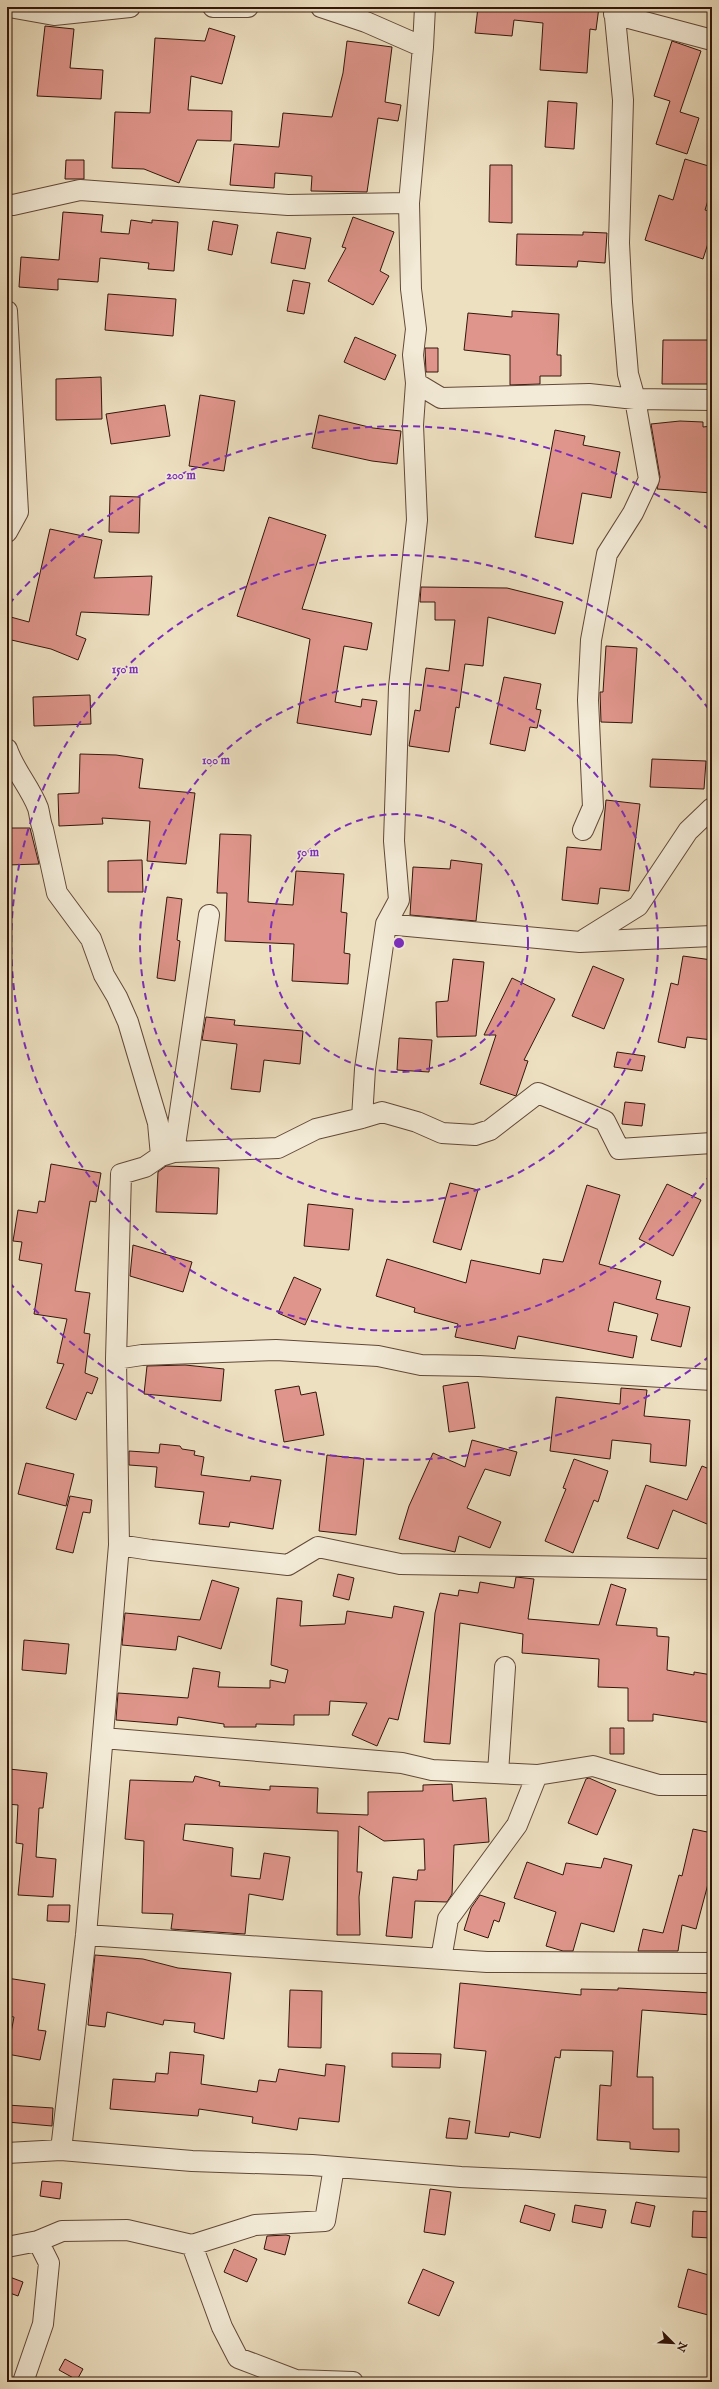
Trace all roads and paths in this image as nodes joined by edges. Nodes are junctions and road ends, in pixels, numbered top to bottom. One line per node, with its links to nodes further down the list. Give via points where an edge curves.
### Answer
1 (9, 7): 2 (street, via 54,15)
2 (130, 7)
3 (213, 7): 4 (street)
4 (248, 7)
5 (321, 7): 9 (street, via 366,22)
6 (425, 7): 9 (street)
7 (614, 11): 8 (street); 15 (street, via 623,100 619,243 622,302 628,374)
8 (712, 40)
9 (423, 47): 10 (street)
10 (410, 203): 11 (street, via 288,205 80,190 13,205); 13 (street, via 411,289 416,329 413,355)
11 (7, 204)
12 (7, 311): 18 (street, via 18,512)
13 (416, 383): 14 (street); 17 (street)
14 (441, 398): 15 (street, via 589,394); 17 (street)
15 (635, 399): 16 (street); 21 (street, via 649,480 633,513 607,554 590,640 588,700 593,808)
16 (712, 400)
17 (413, 425): 23 (street, via 417,520 399,686 394,841 399,900)
18 (7, 532)
19 (7, 749): 28 (street, via 10,760 38,808 57,893 91,939 104,975 128,1022)
20 (712, 808): 25 (street, via 688,831 638,906)
21 (583, 830)
22 (209, 915): 28 (street)
23 (386, 924): 25 (street); 26 (street, via 365,1069)
24 (712, 936): 25 (street)
25 (580, 942)
26 (362, 1118): 27 (street, via 382,1112 417,1122 442,1133 475,1135 490,1130 538,1093 605,1121 619,1149); 28 (street, via 316,1129 278,1148)
27 (712, 1143)
28 (167, 1154): 29 (street, via 145,1167 121,1174)
29 (116, 1359): 30 (street, via 142,1355 276,1350 378,1356 421,1365); 31 (street)
30 (712, 1380)
31 (119, 1545): 32 (street, via 288,1564 318,1547 400,1564); 34 (street)
32 (712, 1569)
33 (505, 1667): 35 (street)
34 (103, 1738): 35 (street, via 402,1763 432,1770); 38 (street)
35 (498, 1774): 36 (street)
36 (537, 1775): 37 (street, via 593,1766 659,1785); 39 (street, via 518,1825 448,1919)
37 (712, 1786)
38 (86, 1935): 39 (street); 41 (street)
39 (440, 1959): 40 (street, via 487,1962)
40 (712, 1963)
41 (62, 2150): 42 (street); 43 (street, via 192,2161)
42 (7, 2153)
43 (334, 2167): 44 (street, via 461,2177); 46 (street, via 325,2221 255,2225)
44 (712, 2188)
45 (38, 2240): 46 (street, via 62,2231 127,2230); 47 (street); 48 (street, via 49,2263 43,2324)
46 (192, 2244): 49 (street, via 222,2327 238,2358 296,2380)
47 (7, 2247)
48 (24, 2382)
49 (353, 2382)

